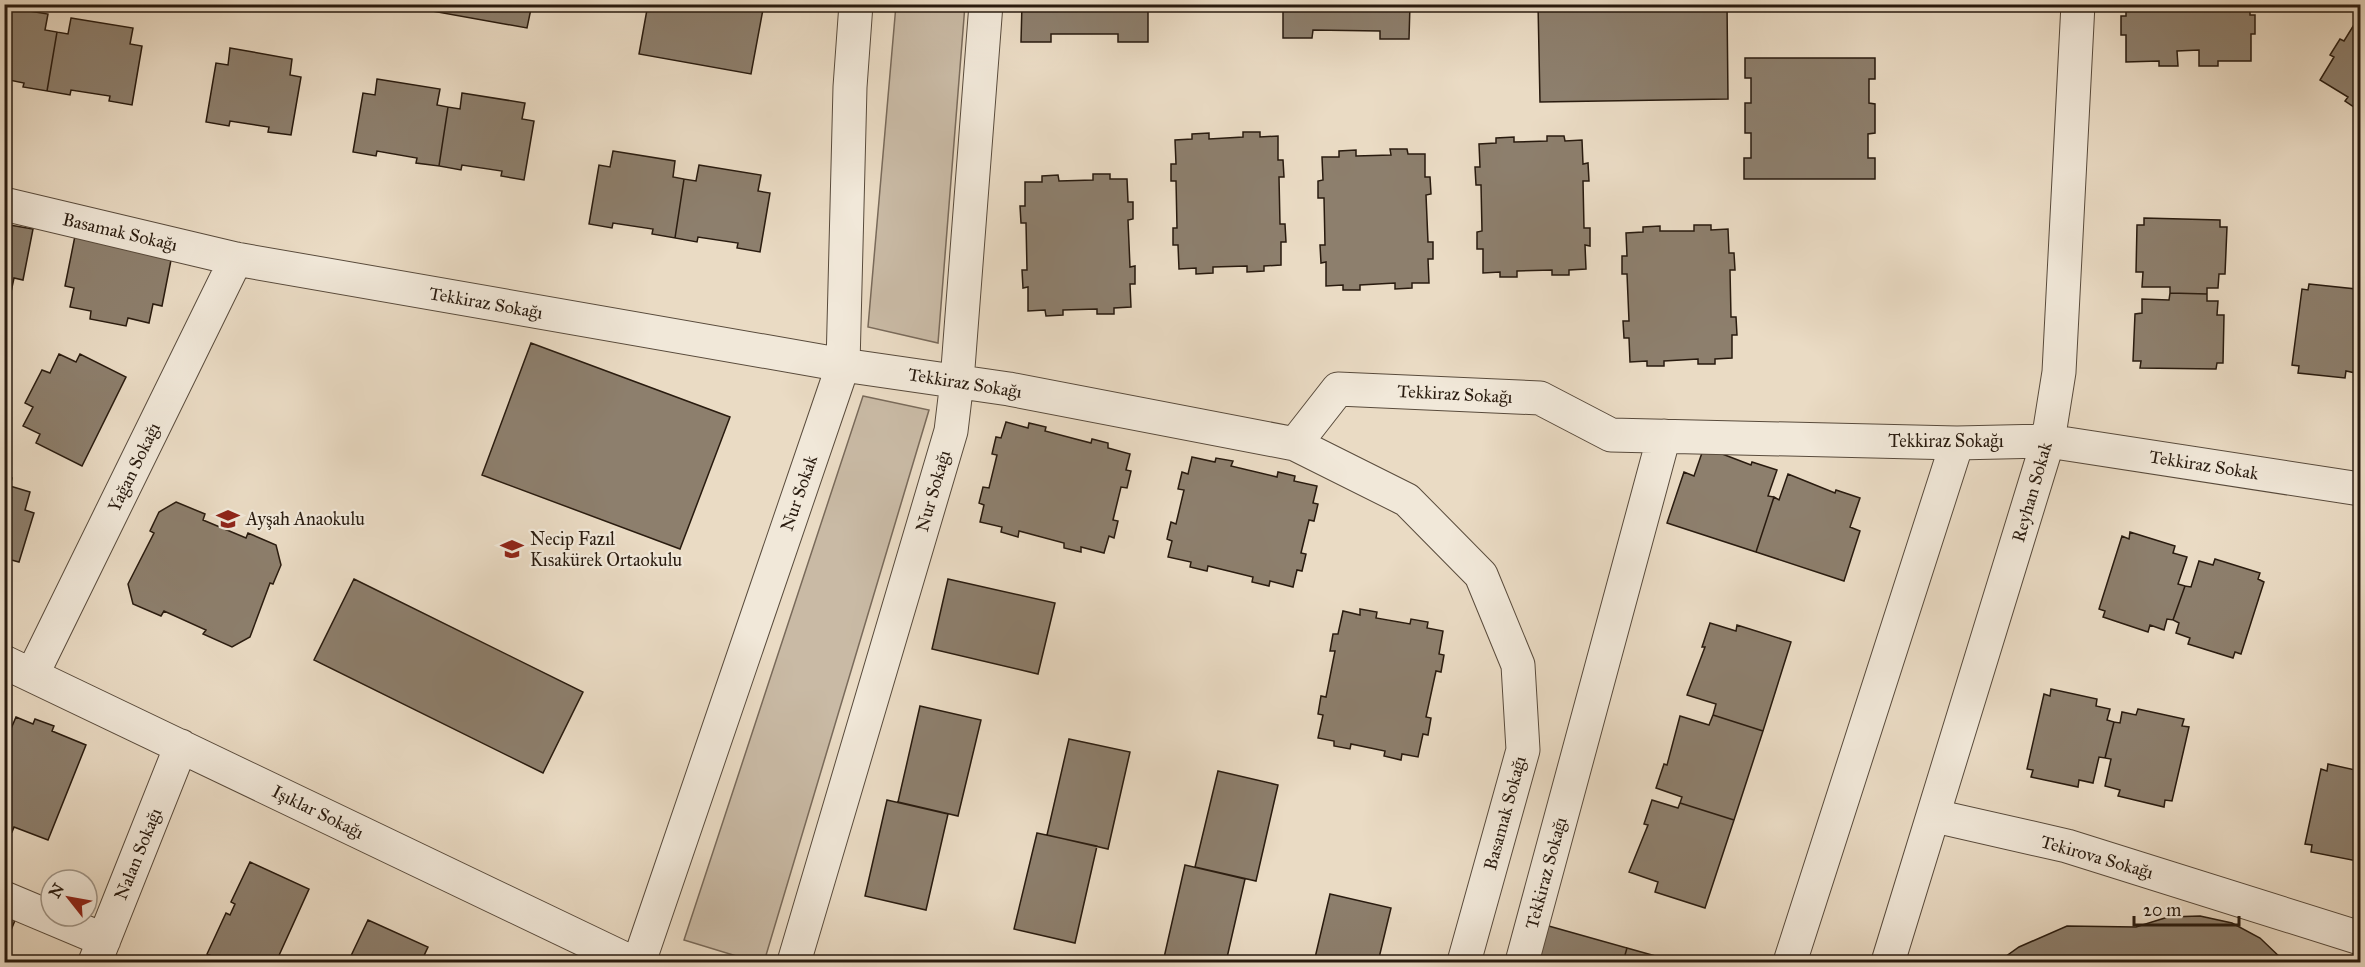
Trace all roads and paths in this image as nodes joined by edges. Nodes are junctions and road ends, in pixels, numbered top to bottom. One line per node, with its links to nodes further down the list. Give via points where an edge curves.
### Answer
1 (856, 4): 6 (street, Nur Sokak, via 850,87)
2 (986, 4): 7 (street, Nur Sokağı)
3 (2078, 4): 9 (street, Reyhan Sokak, via 2059,372)
4 (4, 204): 5 (street, Basamak Sokağı)
5 (236, 259): 6 (street, Tekkiraz Sokağı); 13 (street, Yağan Sokağı)
6 (843, 366): 7 (street, Tekkiraz Sokağı); 20 (street, Nur Sokak)
7 (957, 381): 11 (street, Tekkiraz Sokağı); 21 (street, Nur Sokağı, via 951,431)
8 (1664, 436): 10 (street, Tekkiraz Sokağı); 11 (street, Tekkiraz Sokağı, via 1611,435 1540,398 1338,389); 23 (street, Tekkiraz Sokağı)
9 (2048, 441): 10 (street, Tekkiraz Sokağı); 12 (street, Tekkiraz Sokak); 15 (street, Reyhan Sokak)
10 (1957, 443): 24 (street)
11 (1295, 444): 22 (street, Basamak Sokağı, via 1407,500 1481,575 1518,665 1523,750)
12 (2361, 489)
13 (18, 669): 14 (street, Işıklar Sokağı)
14 (181, 746): 18 (street, Nalan Sokağı); 19 (street, Işıklar Sokağı)
15 (1935, 816): 17 (street, Tekirova Sokağı, via 2067,846); 25 (street, Reyhan Sokak)
16 (4, 898): 18 (street)
17 (2361, 938)
18 (99, 951)
19 (631, 963)
20 (639, 963)
21 (794, 963)
22 (1464, 963)
23 (1522, 963)
24 (1790, 963)
25 (1888, 963)

